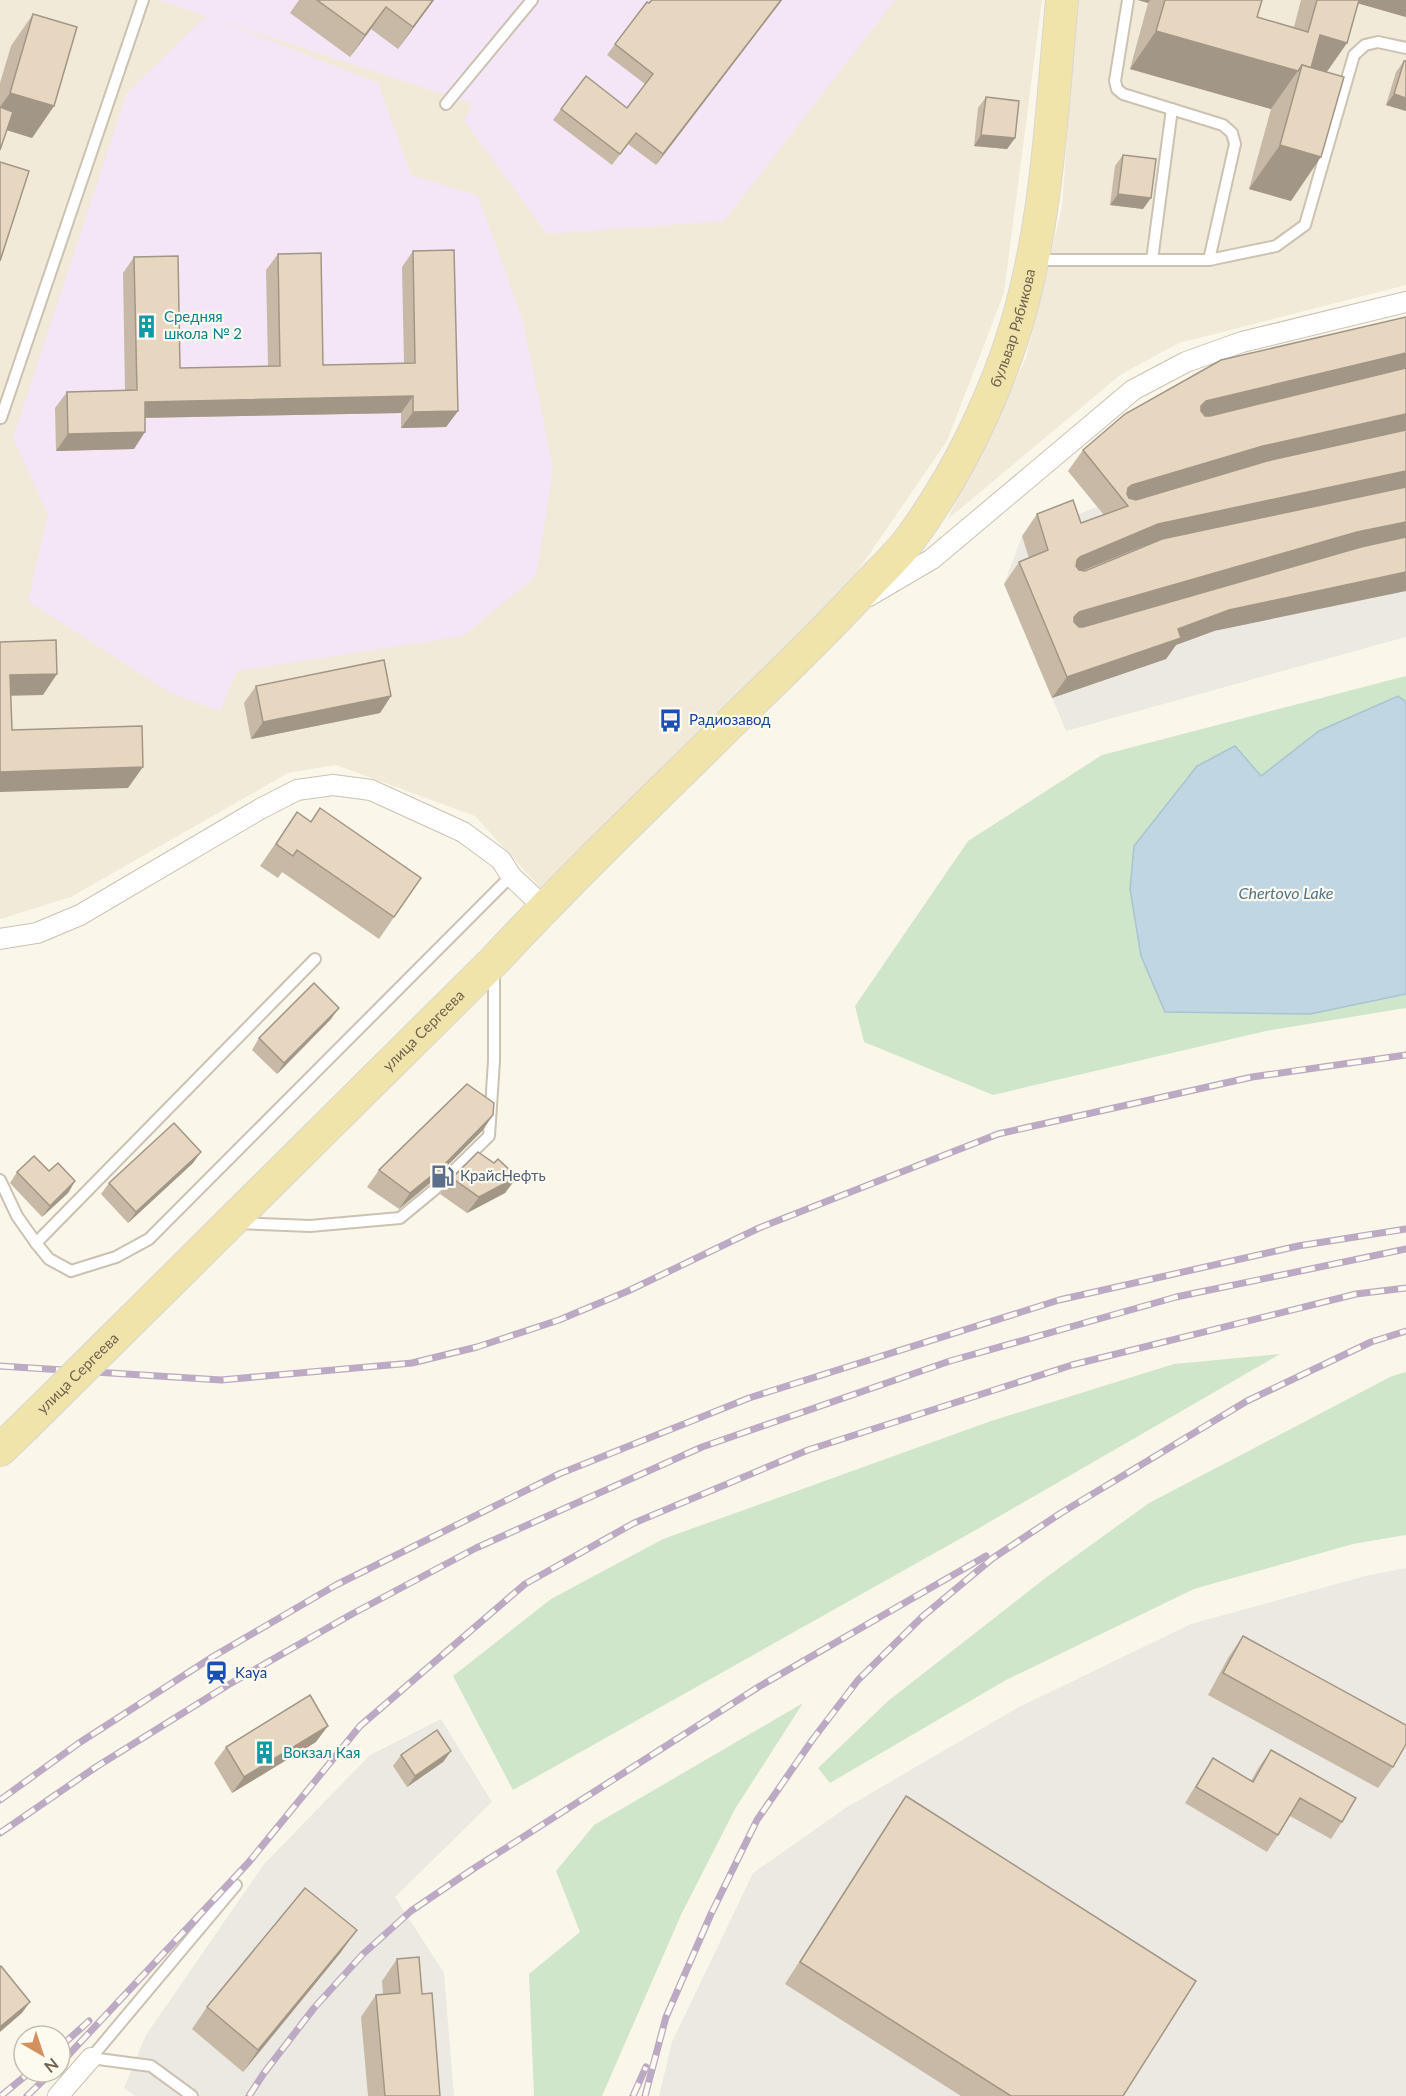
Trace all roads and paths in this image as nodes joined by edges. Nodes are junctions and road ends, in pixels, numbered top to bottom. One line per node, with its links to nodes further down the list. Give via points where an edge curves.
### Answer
1 (143, 0): 12 (lane)
2 (532, 0): 6 (lane)
3 (1062, 0): 8 (main road, бульвар Рябикова, via 1042,204)
4 (1128, 0): 7 (lane, via 1117,89)
5 (1406, 48): 10 (lane, via 1378,42 1365,45 1354,56 1305,225 1276,246)
6 (446, 104)
7 (1172, 109): 9 (lane); 10 (lane, via 1223,125 1232,133 1235,144)
8 (1033, 257): 9 (lane); 13 (main road, бульвар Рябикова, via 1008,351 940,497 906,544)
9 (1152, 260): 10 (lane)
10 (1209, 260)
11 (1406, 302): 13 (street, via 1242,342 1186,362 1133,390 932,559)
12 (1, 418)
13 (845, 610): 15 (main road, улица Сергеева)
14 (511, 876): 15 (street); 16 (street, via 501,860 463,832 371,790 333,785 297,790 260,809 80,915 37,933); 21 (lane, via 149,1239 116,1257 70,1271 49,1259)
15 (544, 907): 18 (main road, улица Сергеева)
16 (0, 939)
17 (315, 959): 21 (lane)
18 (494, 961): 20 (main road, улица Сергеева); 20 (lane, via 489,1136 400,1218 310,1226)
19 (0, 1180): 21 (lane, via 17,1216)
20 (231, 1223): 22 (main road, улица Сергеева, bridge)
21 (36, 1243)
22 (0, 1450)
23 (237, 1886): 24 (lane)
24 (91, 2058): 25 (street); 26 (lane, via 151,2066)
25 (58, 2096)
26 (192, 2096)

